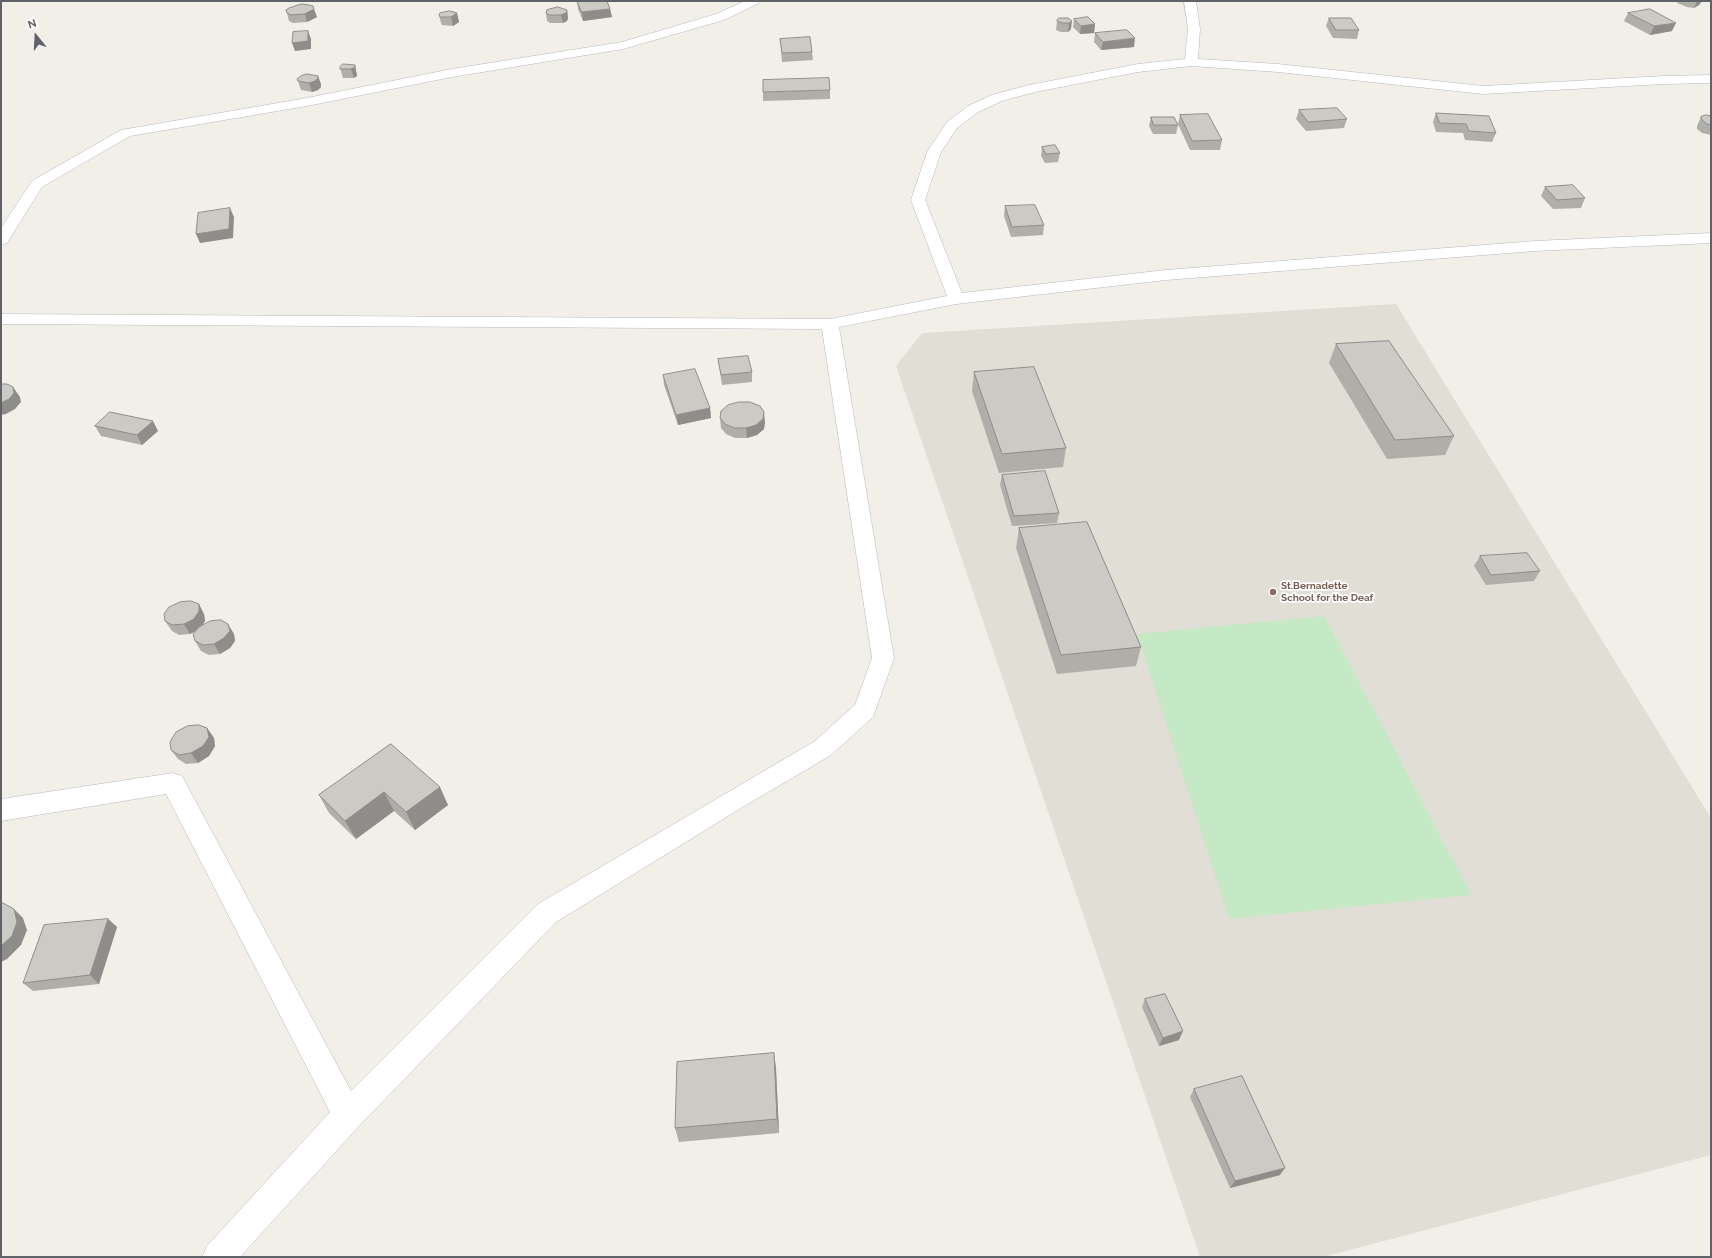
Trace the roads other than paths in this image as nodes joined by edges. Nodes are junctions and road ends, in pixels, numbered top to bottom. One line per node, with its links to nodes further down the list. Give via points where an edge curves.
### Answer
1 (755, 1): 6 (street, via 720,17 623,45 452,73 307,102 126,133 37,184)
2 (1190, 1): 3 (street, via 1194,29)
3 (1190, 62): 4 (street, via 1278,68 1483,90); 7 (street, via 1138,68 1034,88 998,98 973,109 952,126 934,152 918,200)
4 (1711, 78)
5 (1711, 238): 7 (street, via 1535,246 1166,275)
6 (1, 240)
7 (956, 299): 9 (street)
8 (1, 319): 9 (street)
9 (830, 324): 11 (street, via 883,658 865,710 823,748 547,912)
10 (1, 810): 11 (street, via 173,783)
11 (348, 1115): 12 (street)
12 (218, 1257)

